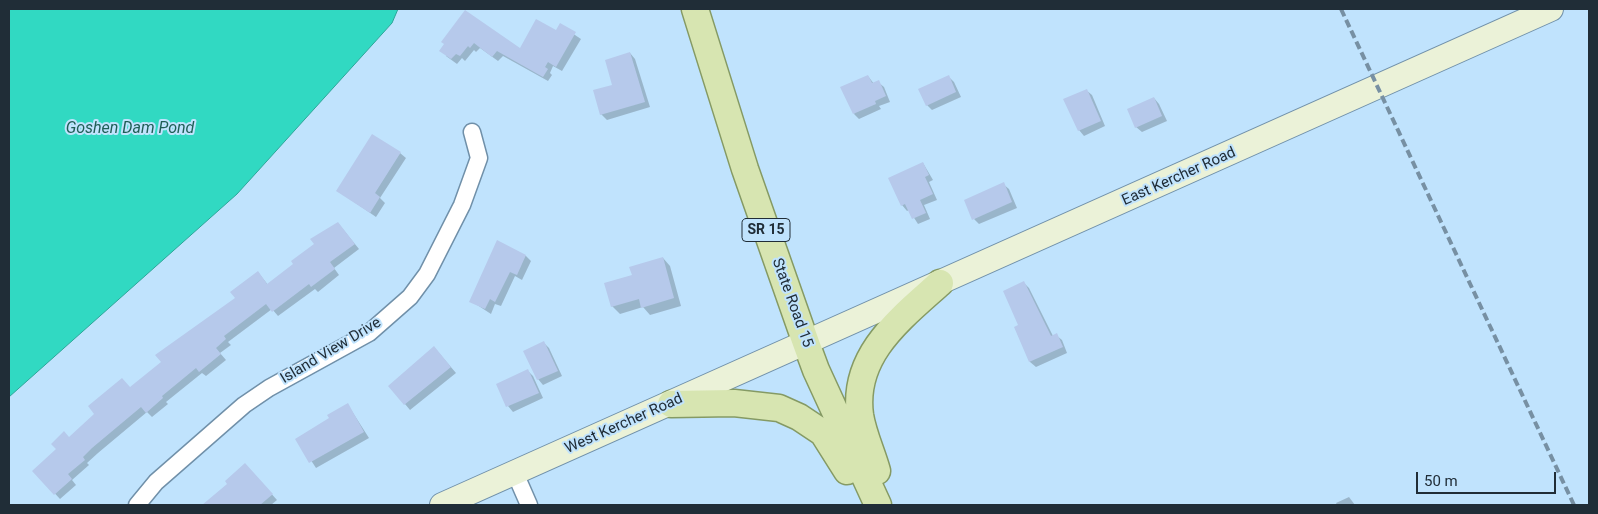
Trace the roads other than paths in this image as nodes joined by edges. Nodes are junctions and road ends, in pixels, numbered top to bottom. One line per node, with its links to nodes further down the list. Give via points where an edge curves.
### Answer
1 (695, 9): 5 (main road, State Road 15 / SR 15, via 751,186)
2 (1551, 9): 4 (main road, East Kercher Road)
3 (472, 132): 8 (street, Island View Drive, via 479,158 462,206 427,274 410,298 368,333 268,388 244,405 156,482)
4 (940, 283): 5 (main road, East Kercher Road); 13 (main road, via 877,344 867,362 860,390 860,416)
5 (806, 343): 6 (main road, West Kercher Road); 12 (main road, State Road 15 / SR 15)
6 (671, 404): 7 (main road, West Kercher Road); 11 (main road, via 757,404 779,408 799,417 823,434)
7 (515, 472): 9 (main road, West Kercher Road); 10 (street)
8 (137, 505)
9 (442, 505)
10 (529, 505)
11 (868, 505)
12 (878, 505)
13 (887, 505)

